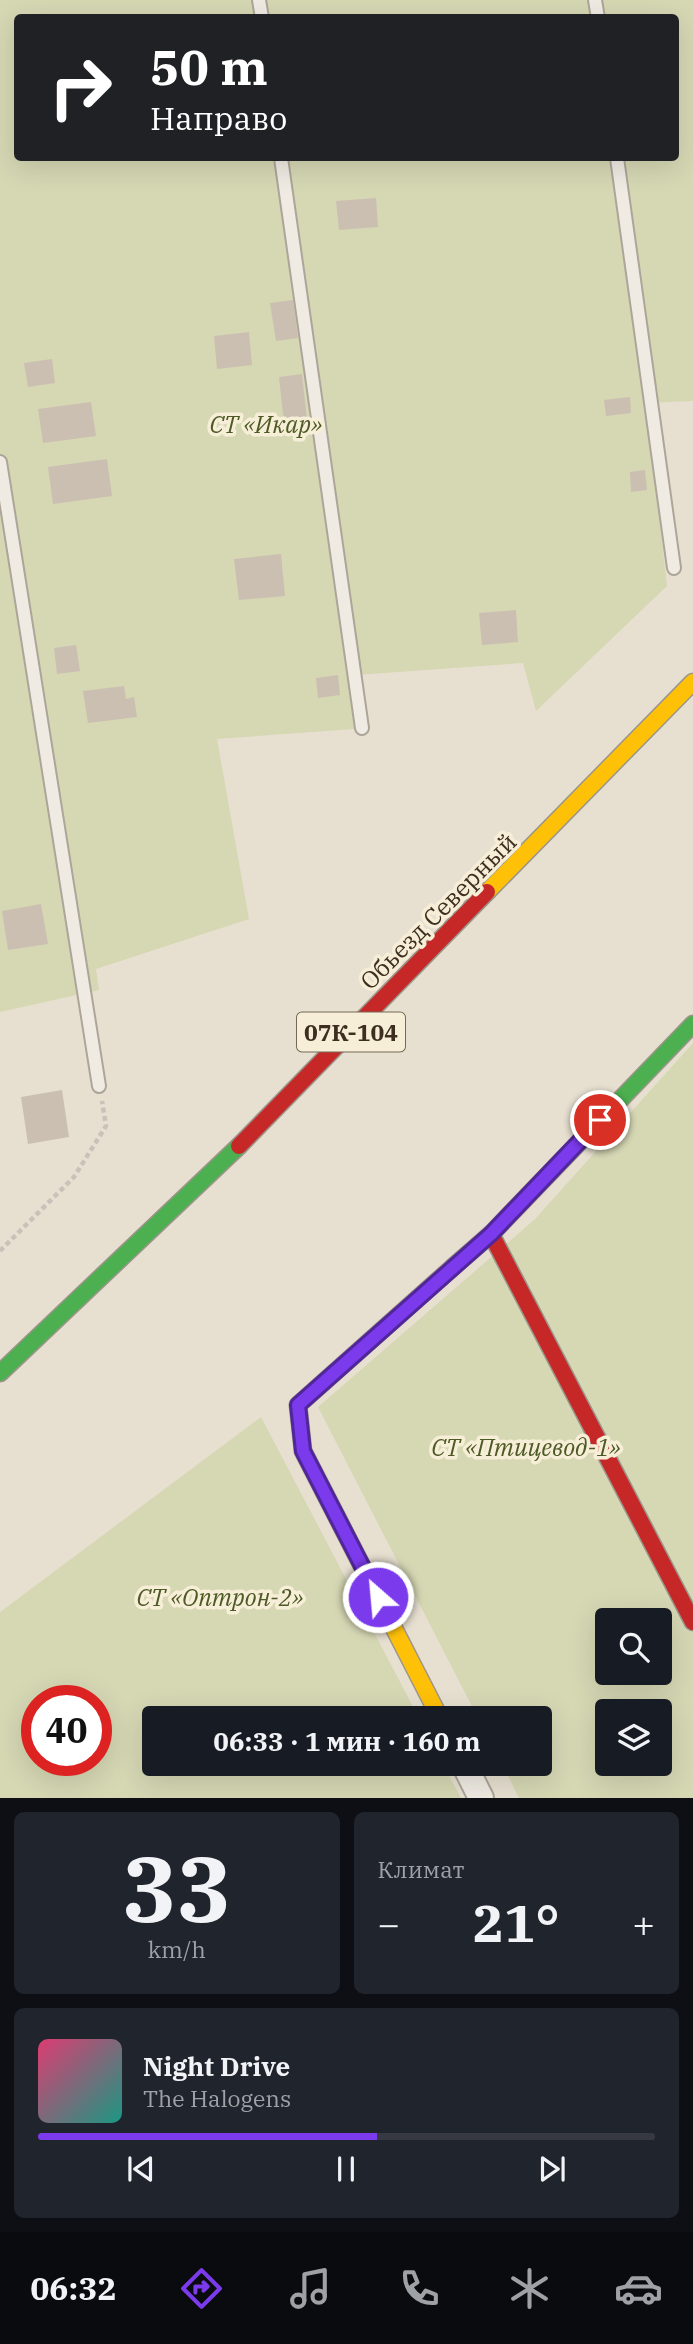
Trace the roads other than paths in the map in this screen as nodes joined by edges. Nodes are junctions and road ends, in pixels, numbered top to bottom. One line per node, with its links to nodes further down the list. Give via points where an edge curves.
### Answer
1 (281, 161): 6 (lane)
2 (617, 161): 4 (lane)
3 (0, 462): 8 (lane)
4 (674, 568)
5 (693, 682): 10 (main road, Обьезд Северный / 07К-104, via 192,1194)
6 (362, 728)
7 (693, 1025): 9 (main road)
8 (99, 1086)
9 (491, 1234): 11 (main road); 12 (main road, via 298,1405 303,1451)
10 (0, 1373)
11 (693, 1622)
12 (434, 1706)
13 (470, 1776): 14 (street)
14 (481, 1798)

